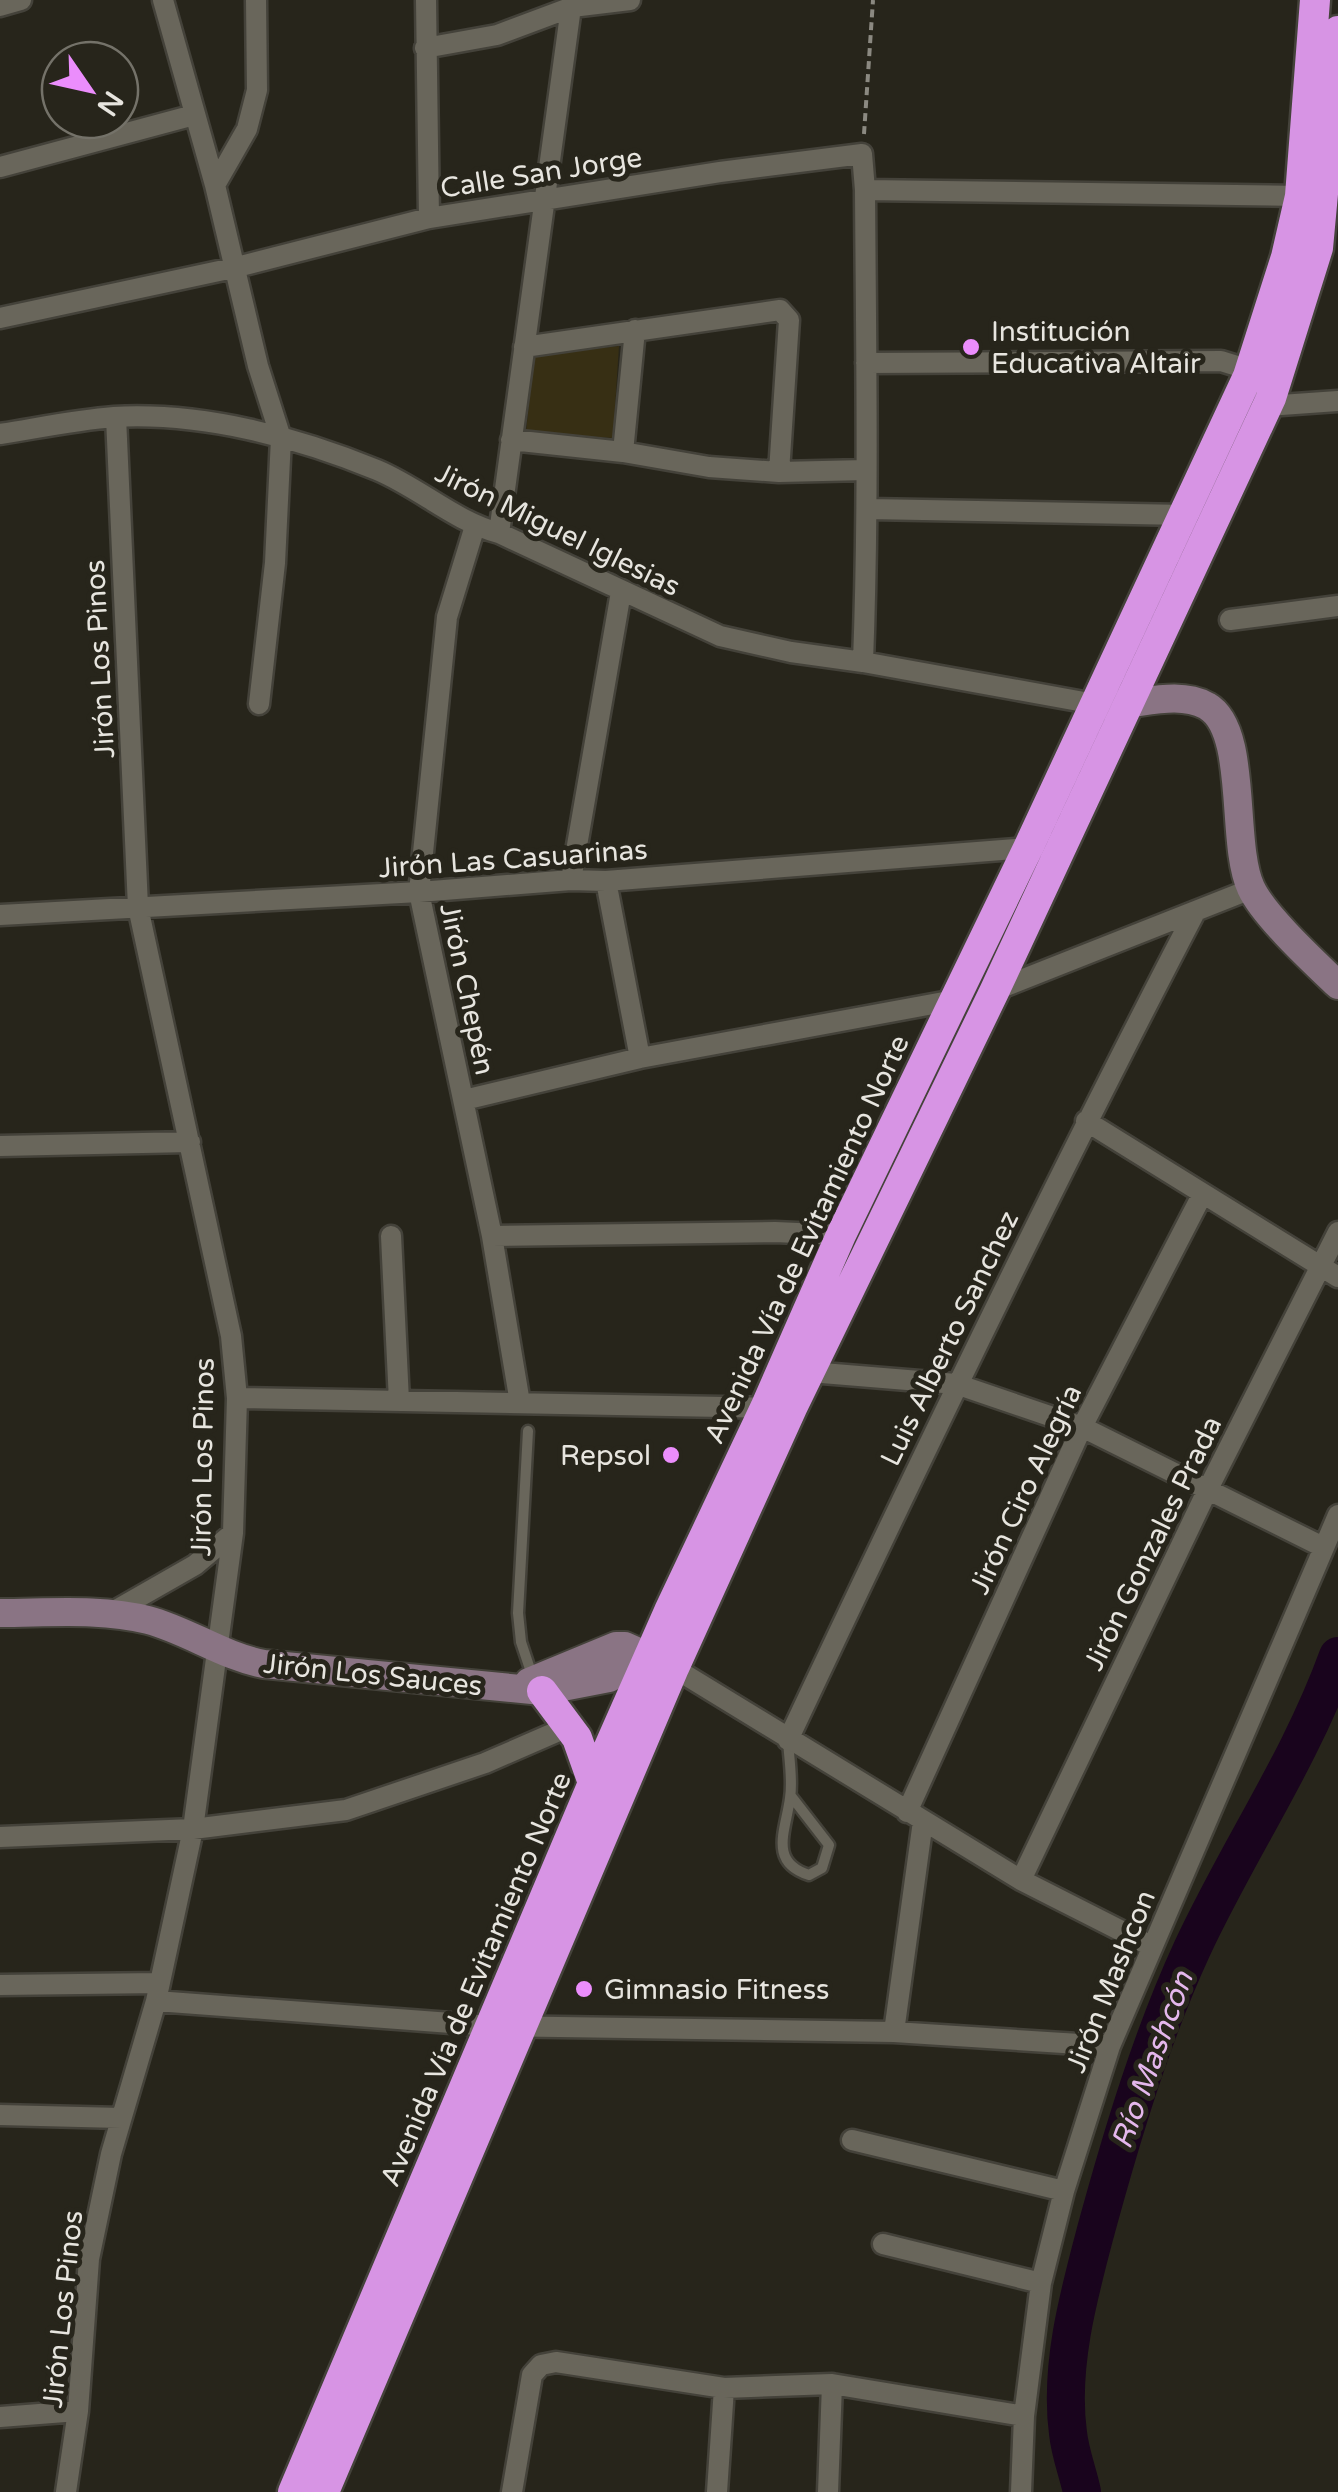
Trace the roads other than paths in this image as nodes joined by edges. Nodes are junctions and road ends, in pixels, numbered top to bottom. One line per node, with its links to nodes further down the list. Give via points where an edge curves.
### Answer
1 (162, 0): 9 (street)
2 (256, 0): 11 (street, via 257,90 247,129)
3 (426, 0): 8 (street)
4 (630, 0): 6 (street)
5 (1314, 0): 13 (highway, Avenida Vía de Evitamiento Norte)
6 (572, 3): 8 (street, via 497,34); 14 (street)
7 (1338, 31): 16 (highway, Avenida Vía de Evitamiento Norte)
8 (425, 48): 15 (street)
9 (194, 115): 10 (street); 11 (street)
10 (0, 167)
11 (215, 185): 17 (street)
12 (866, 190): 13 (street); 14 (street, Calle San Jorge, via 862,154); 21 (street)
13 (1300, 196): 22 (highway, Avenida Vía de Evitamiento Norte)
14 (547, 198): 15 (street, Calle San Jorge); 20 (street)
15 (429, 218): 17 (street, Calle San Jorge)
16 (1328, 246): 23 (highway, Avenida Vía de Evitamiento Norte)
17 (233, 268): 18 (street, Calle San Jorge); 27 (street)
18 (0, 318)
19 (635, 330): 20 (street); 29 (street); 31 (street, via 786,314)
20 (524, 347): 28 (street)
21 (866, 363): 22 (street, via 1221,361); 30 (street)
22 (1248, 376): 23 (street); 33 (highway, Avenida Vía de Evitamiento Norte)
23 (1271, 398): 24 (street, via 1286,406); 42 (highway, Avenida Vía de Evitamiento Norte)
24 (1338, 400)
25 (116, 417): 26 (street, Jirón Miguel Iglesias); 27 (street, Jirón Miguel Iglesias, via 202,422); 48 (street, Jirón Los Pinos)
26 (0, 434)
27 (281, 438): 34 (street, Jirón Miguel Iglesias, via 379,471); 40 (street, via 276,563)
28 (511, 440): 29 (street); 35 (street)
29 (623, 452): 31 (street)
30 (866, 470): 31 (street); 32 (street)
31 (779, 472)
32 (868, 508): 33 (street); 39 (street)
33 (1186, 516): 41 (highway, Avenida Vía de Evitamiento Norte)
34 (474, 526): 35 (street, Jirón Miguel Iglesias); 47 (street, Jirón Chepén, via 447,617)
35 (500, 533): 36 (street, Jirón Miguel Iglesias)
36 (622, 592): 39 (street, Jirón Miguel Iglesias, via 720,636); 44 (street)
37 (1338, 606): 38 (street)
38 (1230, 620)
39 (863, 662): 41 (street, Jirón Miguel Iglesias)
40 (259, 704)
41 (1096, 704): 42 (street); 43 (highway, Avenida Vía de Evitamiento Norte)
42 (1128, 705): 46 (street, via 1177,699 1204,704 1221,716); 52 (highway, Avenida Vía de Evitamiento Norte)
43 (1028, 848): 45 (street, Jirón Las Casuarinas); 53 (highway, Avenida Vía de Evitamiento Norte)
44 (571, 880): 45 (street, Jirón Las Casuarinas); 47 (street, Jirón Las Casuarinas)
45 (606, 881): 54 (street)
46 (1251, 889): 49 (street); 51 (street)
47 (418, 892): 48 (street, Jirón Las Casuarinas); 55 (street, Jirón Chepén)
48 (138, 907): 50 (street, Jirón Las Casuarinas); 57 (street, Jirón Los Pinos)
49 (1194, 914): 52 (street); 56 (street, Luis Alberto Sanchez)
50 (0, 915)
51 (1338, 985)
52 (994, 992): 53 (street); 66 (highway, Avenida Vía de Evitamiento Norte)
53 (952, 1001): 54 (street); 61 (highway, Avenida Vía de Evitamiento Norte)
54 (640, 1058): 55 (street)
55 (464, 1100): 63 (street, Jirón Chepén)
56 (1086, 1121): 59 (street); 67 (street, Luis Alberto Sanchez)
57 (190, 1142): 58 (street); 68 (street, Jirón Los Pinos, via 231,1336)
58 (0, 1146)
59 (1202, 1195): 64 (street); 72 (street, Jirón Ciro Alegría)
60 (1338, 1232): 64 (street, Jirón Gonzales Prada)
61 (841, 1235): 63 (street); 71 (highway, Avenida Vía de Evitamiento Norte)
62 (391, 1236): 69 (street)
63 (492, 1236): 70 (street, Jirón Chepén)
64 (1319, 1265): 65 (street); 74 (street, Jirón Gonzales Prada)
65 (1338, 1277)
66 (810, 1372): 67 (street); 71 (highway, Avenida Vía de Evitamiento Norte)
67 (956, 1384): 72 (street); 84 (street, Luis Alberto Sanchez)
68 (237, 1398): 69 (street); 76 (street, Jirón Los Pinos)
69 (399, 1401): 70 (street)
70 (520, 1404): 71 (street)
71 (778, 1408): 81 (highway, Avenida Vía de Evitamiento Norte)
72 (1082, 1426): 74 (street); 87 (street, Jirón Ciro Alegría)
73 (528, 1432): 82 (lane, via 518,1612)
74 (1208, 1489): 77 (street); 90 (street, Jirón Gonzales Prada)
75 (1338, 1515): 77 (street, Jirón Mashcon)
76 (233, 1533): 79 (street, via 195,1565); 80 (street, Jirón Los Pinos)
77 (1323, 1547): 92 (street, Jirón Mashcon)
78 (0, 1613): 79 (street, Jirón Los Sauces)
79 (111, 1614): 80 (street, Jirón Los Sauces, via 168,1626)
80 (216, 1649): 82 (street, Jirón Los Sauces, via 264,1664); 88 (street, Jirón Los Pinos)
81 (662, 1663): 82 (street, Jirón Los Sauces, via 616,1646); 84 (street); 85 (highway, Avenida Vía de Evitamiento Norte); 91 (highway, Avenida Vía de Evitamiento Norte)
82 (530, 1687): 83 (highway)
83 (570, 1726): 85 (highway); 88 (street, via 486,1763 346,1810)
84 (788, 1740): 86 (lane, Luis Alberto Sanchez); 87 (street)
85 (593, 1783): 91 (highway, Avenida Vía de Evitamiento Norte)
86 (791, 1796): 86 (lane, Luis Alberto Sanchez, via 829,1845 822,1868 809,1875 784,1857)
87 (915, 1816): 90 (street); 96 (street, Jirón Ciro Alegría)
88 (194, 1828): 89 (street); 94 (street, Jirón Los Pinos)
89 (0, 1837)
90 (1021, 1880): 92 (street)
91 (548, 1925): 95 (highway, Avenida Vía de Evitamiento Norte)
92 (1151, 1946): 97 (street, Jirón Mashcon)
93 (0, 1985): 94 (street)
94 (158, 1992): 95 (street); 99 (street, Jirón Los Pinos)
95 (506, 2026): 96 (street); 110 (highway, Avenida Vía de Evitamiento Norte); 111 (highway, Avenida Vía de Evitamiento Norte)
96 (894, 2032): 97 (street)
97 (1110, 2046): 101 (street, Jirón Mashcon)
98 (0, 2114): 99 (street)
99 (121, 2118): 106 (street, Jirón Los Pinos, via 90,2259)
100 (852, 2140): 101 (street)
101 (1064, 2192): 103 (street, Jirón Mashcon)
102 (883, 2244): 103 (street)
103 (1041, 2284): 107 (street, Jirón Mashcon)
104 (832, 2384): 105 (street); 107 (street); 114 (street)
105 (724, 2388): 112 (street, via 556,2362 541,2366 532,2374); 113 (street)
106 (78, 2411): 108 (street); 109 (street, Jirón Los Pinos)
107 (1024, 2416): 115 (street, Jirón Mashcon)
108 (0, 2417)
109 (66, 2492)
110 (293, 2492)
111 (324, 2492)
112 (512, 2492)
113 (717, 2492)
114 (828, 2492)
115 (1020, 2492)

